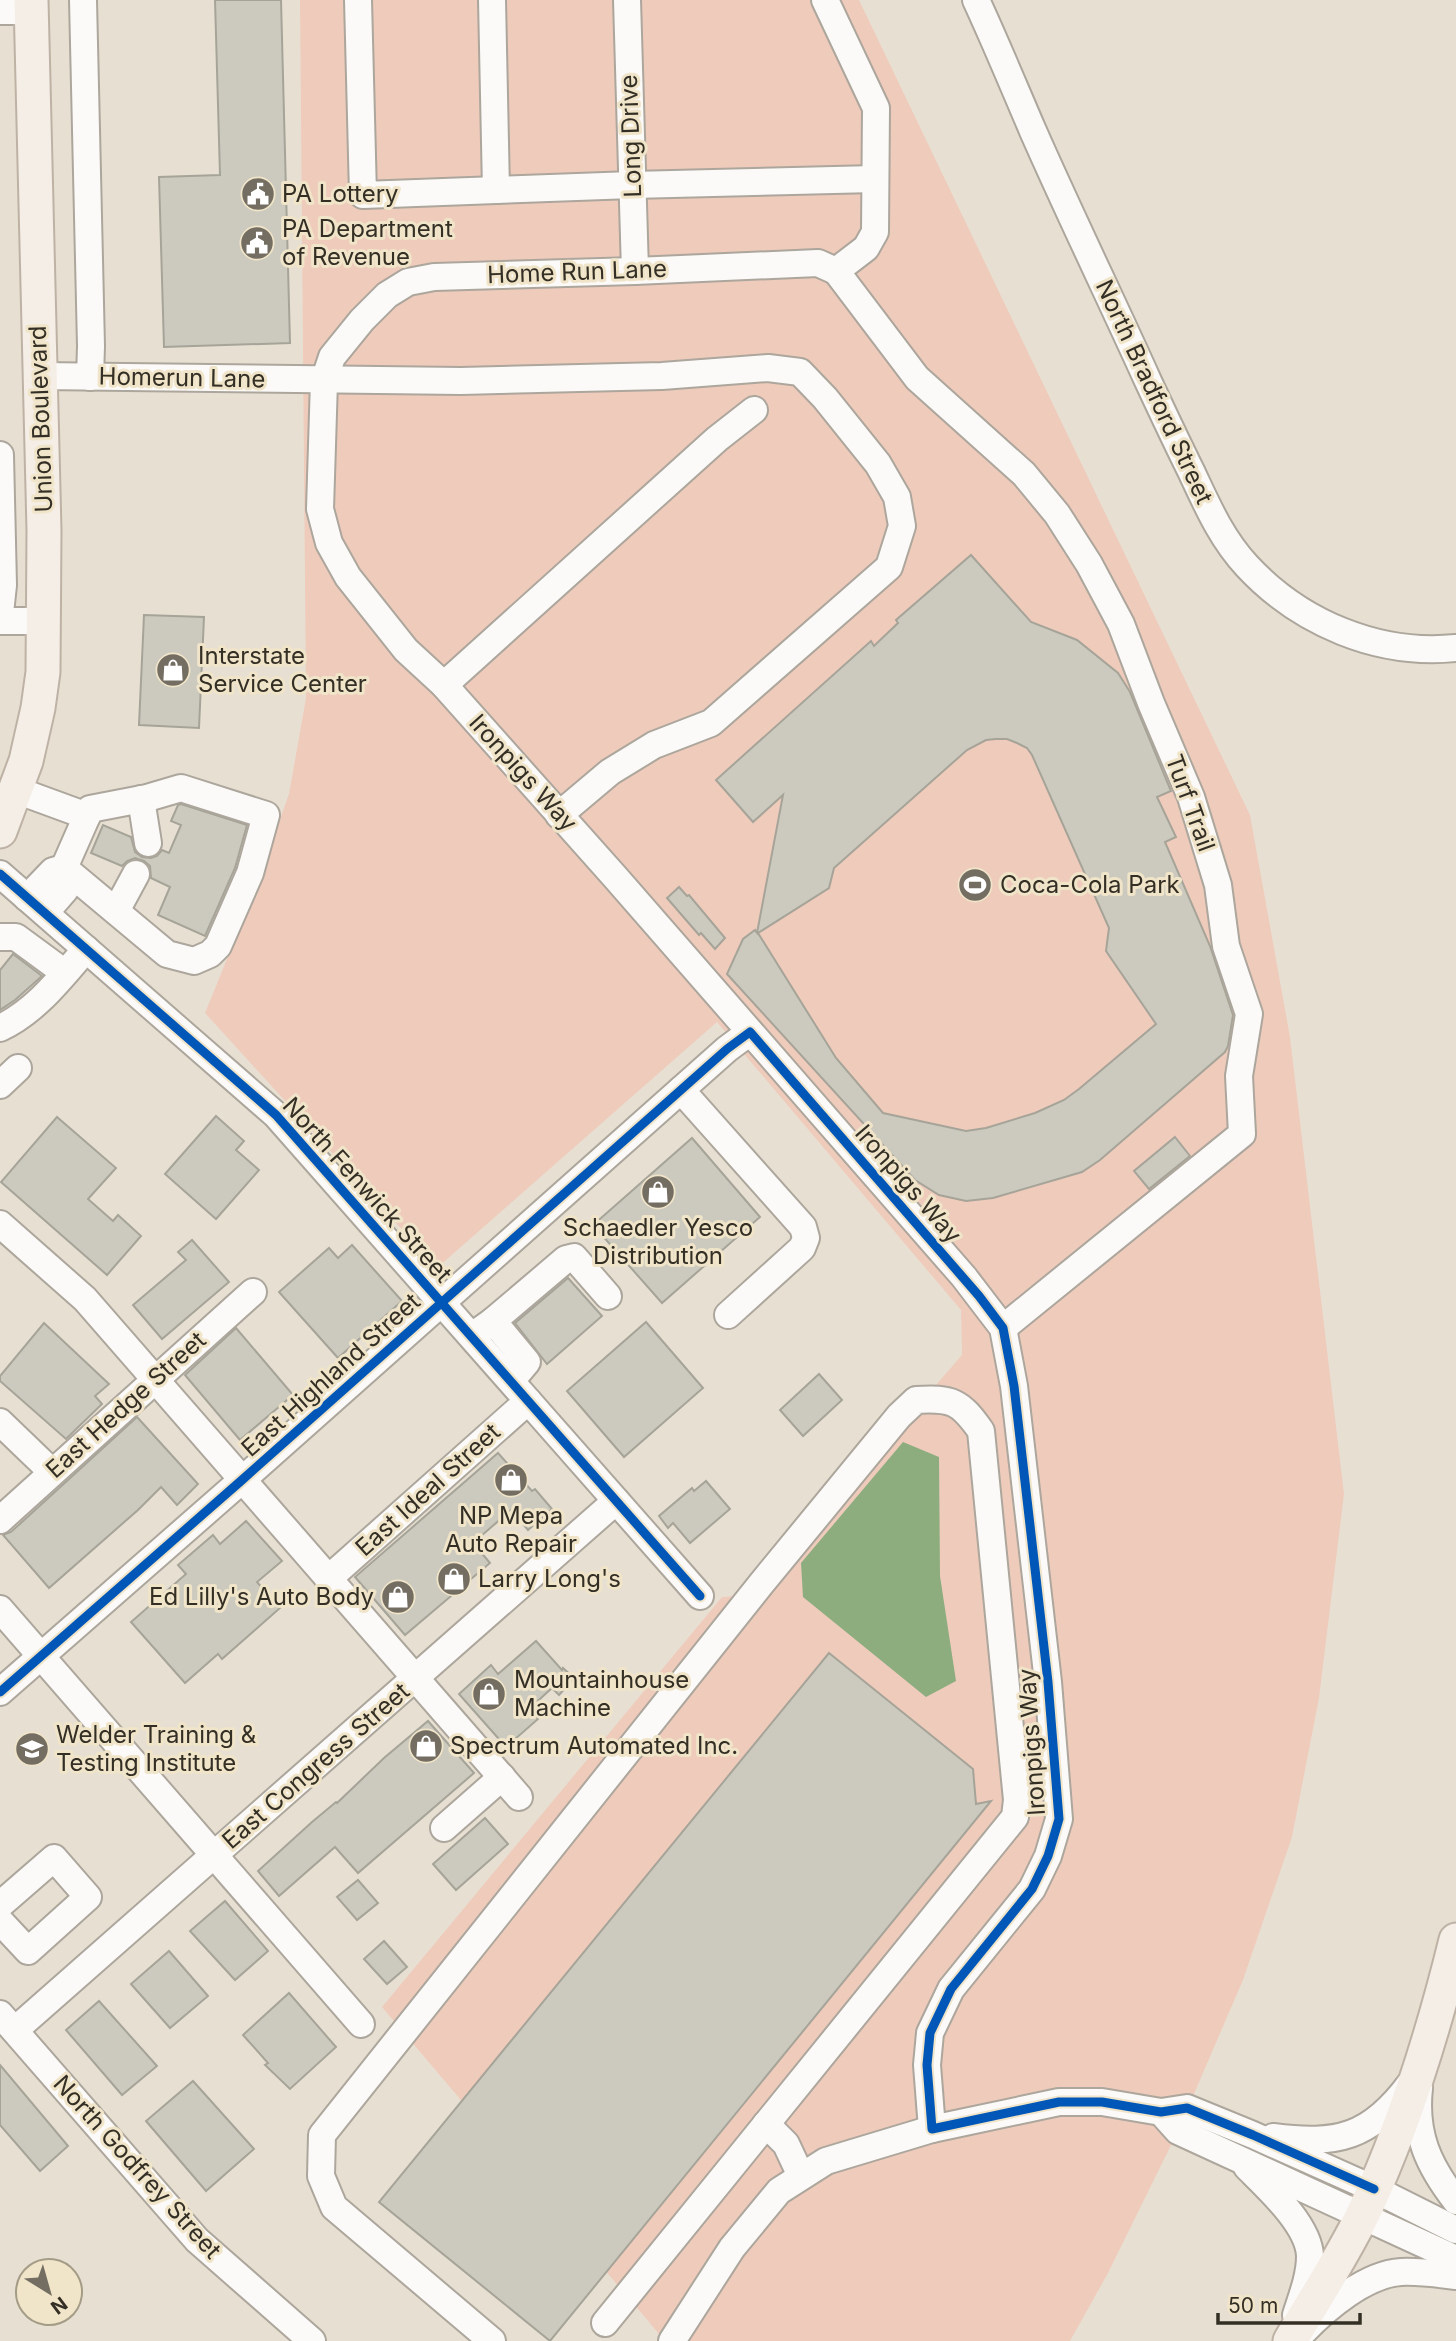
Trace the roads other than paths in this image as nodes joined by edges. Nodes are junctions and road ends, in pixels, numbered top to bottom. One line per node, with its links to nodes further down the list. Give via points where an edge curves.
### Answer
1 (83, 0): 14 (street)
2 (358, 0): 10 (street, via 363,195)
3 (492, 0): 10 (street)
4 (626, 0): 9 (street, Long Drive)
5 (825, 0): 8 (street, via 876,108)
6 (976, 0): 22 (street, North Bradford Street, via 1156,399 1211,516 1235,552 1277,594 1333,628 1392,646)
7 (21, 7): 13 (main road, Union Boulevard)
8 (875, 179): 9 (street); 12 (street, via 875,232 866,248)
9 (632, 185): 10 (street); 11 (street, Long Drive)
10 (496, 190)
11 (635, 271): 12 (street, Home Run Lane, via 818,263); 15 (street, Home Run Lane, via 435,277 408,282 362,320 332,357)
12 (836, 271): 47 (street, Turf Trail, via 917,378 1024,474 1089,564 1121,624 1191,797 1218,885 1226,946 1249,1014 1239,1076 1242,1134)
13 (39, 376): 14 (street, Homerun Lane); 17 (main road, Union Boulevard)
14 (90, 377): 15 (street, Homerun Lane)
15 (324, 381): 23 (street, Ironpigs Way, via 320,509 329,543 370,606 406,650); 26 (street, Homerun Lane, via 662,376 768,368 800,372 878,464 897,497 902,526 889,567 712,723 654,745 610,772)
16 (754, 410): 23 (street)
17 (42, 452): 18 (street); 21 (main road, Union Boulevard)
18 (0, 455): 19 (street)
19 (0, 613)
20 (0, 621): 21 (street)
21 (44, 621): 24 (main road, Union Boulevard, via 38,708)
22 (1456, 648)
23 (444, 685): 26 (street, Ironpigs Way)
24 (16, 790): 27 (street); 28 (main road, Union Boulevard)
25 (141, 799): 27 (street, via 90,809); 29 (street); 34 (street, via 181,788 266,815 250,873 211,954 194,961 167,954)
26 (559, 815): 39 (street, Ironpigs Way)
27 (87, 816): 30 (street)
28 (0, 831)
29 (148, 843)
30 (64, 868): 33 (street, via 53,871); 34 (street)
31 (0, 874): 33 (street, North Fenwick Street)
32 (136, 874): 34 (street)
33 (36, 905): 36 (street, North Fenwick Street)
34 (116, 911)
35 (0, 937): 37 (street, via 16,937)
36 (86, 949): 37 (street); 44 (street, North Fenwick Street, via 276,1115)
37 (65, 973): 38 (street, via 17,1020)
38 (0, 1028)
39 (750, 1032): 40 (street, East Highland Street); 47 (street, Ironpigs Way)
40 (681, 1090): 44 (street, East Highland Street); 45 (street, via 803,1227 806,1238 802,1248)
41 (0, 1224): 49 (street, via 85,1299)
42 (253, 1292): 49 (street, East Hedge Street)
43 (608, 1296): 46 (street, via 574,1257)
44 (442, 1303): 48 (street, North Fenwick Street); 53 (street, East Highland Street)
45 (728, 1315)
46 (493, 1321): 48 (street); 50 (street, via 527,1362)
47 (1003, 1328): 74 (street, Ironpigs Way, via 1047,1669 1059,1819 1032,1889 951,1989 930,2033 927,2065)
48 (472, 1337): 50 (street, North Fenwick Street)
49 (154, 1379): 52 (street, East Hedge Street); 53 (street)
50 (520, 1391): 54 (street, North Fenwick Street); 56 (street, East Ideal Street)
51 (0, 1422): 52 (street)
52 (52, 1472): 55 (street, East Hedge Street)
53 (242, 1480): 56 (street); 59 (street, East Highland Street)
54 (616, 1501): 57 (street, North Fenwick Street); 60 (street, East Congress Street)
55 (0, 1520)
56 (328, 1579): 60 (street)
57 (700, 1596)
58 (0, 1609): 59 (street)
59 (41, 1656): 61 (street, East Highland Street); 65 (street)
60 (415, 1679): 62 (street); 65 (street, East Congress Street)
61 (0, 1692)
62 (502, 1777): 63 (street); 64 (street)
63 (519, 1797)
64 (444, 1828)
65 (215, 1855): 69 (street, East Congress Street); 70 (street)
66 (0, 1905): 67 (street, via 54,1858 88,1897 28,1951)
67 (0, 1921)
68 (1456, 1940): 71 (main road)
69 (7, 2022): 84 (street, North Godfrey Street, via 197,2240)
70 (361, 2024)
71 (1422, 2069): 75 (street, via 1389,2109 1356,2134 1311,2139); 78 (street, via 1419,2130 1438,2179); 79 (main road)
72 (1160, 2112): 74 (street, via 1102,2102 1059,2102); 75 (street, via 1187,2109); 76 (street, via 1178,2130)
73 (766, 2124): 77 (street, via 786,2144); 83 (street); 85 (street, via 1015,1817 981,1431 967,1410 942,1399 916,1400 899,1416 323,2135 321,2176 334,2207)
74 (932, 2129): 77 (street, via 826,2161)
75 (1253, 2135): 79 (street)
76 (1239, 2159): 79 (street); 87 (street, via 1289,2212 1303,2231 1310,2254)
77 (802, 2176): 86 (street, via 779,2191 732,2248)
78 (1456, 2201)
79 (1368, 2202): 80 (street); 81 (street); 87 (main road)
80 (1456, 2230)
81 (1456, 2259)
82 (1456, 2276): 87 (street, via 1398,2272 1368,2282)
83 (605, 2323)
84 (312, 2341)
85 (492, 2341)
86 (672, 2341)
87 (1291, 2341)

